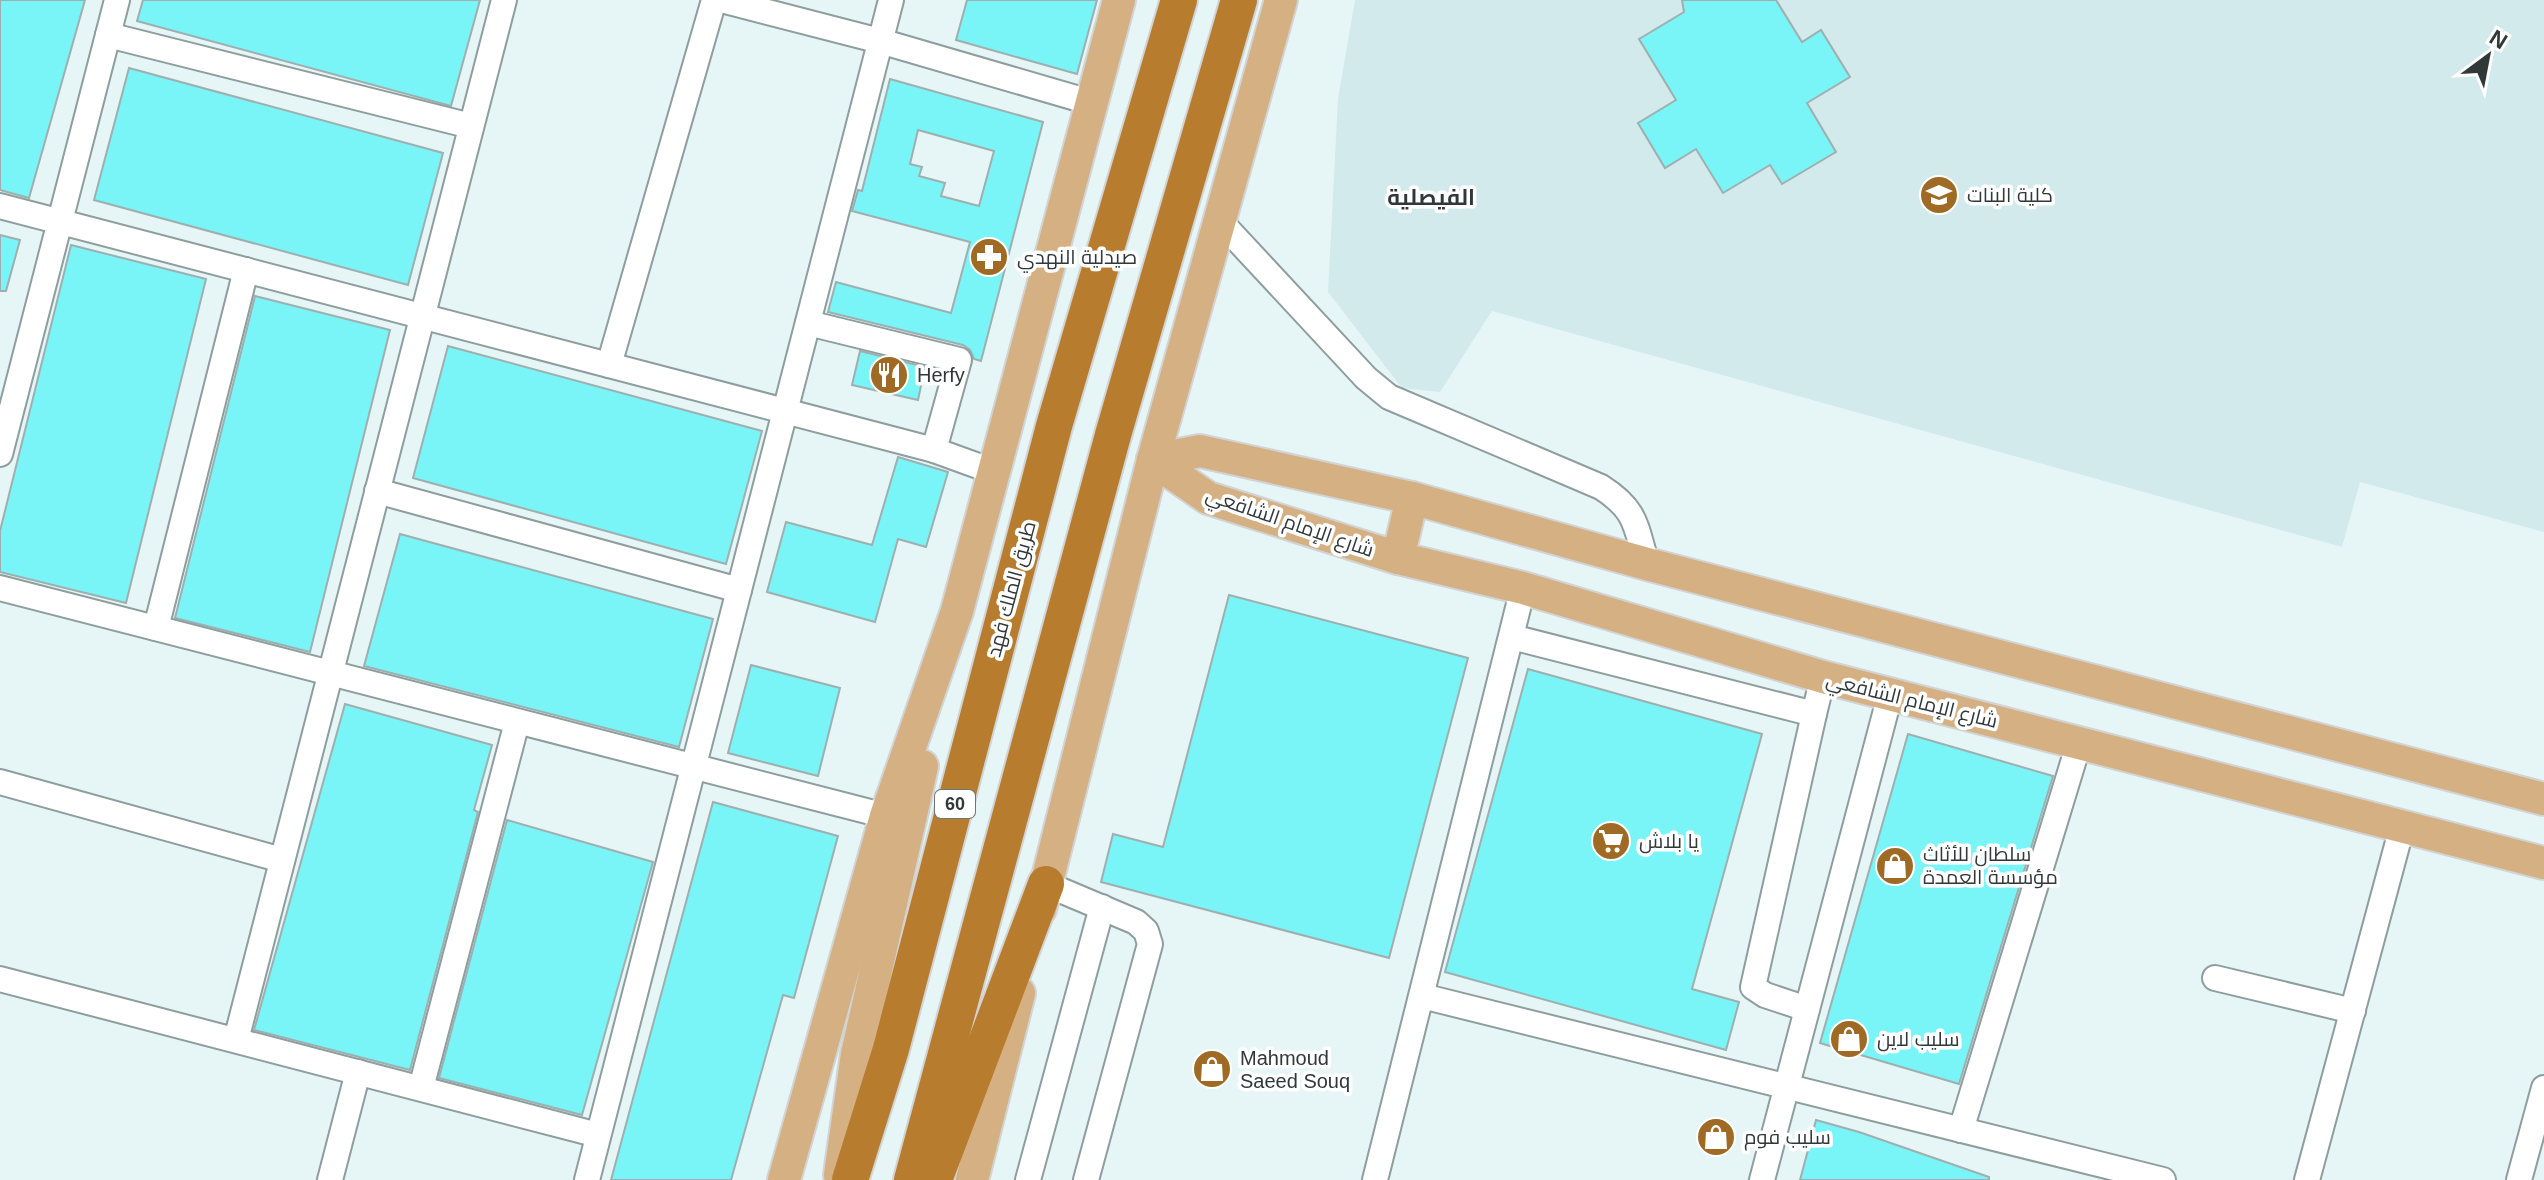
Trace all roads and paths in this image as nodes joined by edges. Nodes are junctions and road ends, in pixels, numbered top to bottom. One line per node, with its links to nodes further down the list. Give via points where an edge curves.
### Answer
1 (117, 0): 10 (street)
2 (504, 0): 13 (street)
3 (714, 0): 20 (street)
4 (721, 0): 11 (street)
5 (891, 0): 11 (street)
6 (1119, 0): 12 (main road)
7 (1179, 0): 69 (highway, طريق الملك فهد / 60, via 1054,426 891,1049)
8 (1239, 0): 70 (highway, via 1113,435)
9 (1281, 0): 15 (main road)
10 (108, 35): 13 (street); 16 (street)
11 (880, 41): 12 (street); 19 (street)
12 (1093, 103): 26 (main road)
13 (471, 126): 18 (street)
14 (0, 206): 16 (street)
15 (1219, 220): 25 (main road); 30 (street, via 1389,397 1619,498 1632,513)
16 (60, 222): 17 (street); 21 (street)
17 (246, 270): 18 (street); 35 (street)
18 (422, 316): 20 (street); 27 (street)
19 (808, 323): 22 (street); 23 (street, via 959,360)
20 (609, 365): 22 (street)
21 (8, 391): 24 (street)
22 (785, 411): 23 (street); 33 (street)
23 (934, 450): 26 (street)
24 (0, 454)
25 (1153, 460): 28 (main road, شارع الإمام الشافعي, via 1200,451); 29 (main road, شارع الإمام الشافعي, via 1208,498); 50 (main road)
26 (992, 471): 34 (main road)
27 (377, 491): 33 (street); 37 (street)
28 (1412, 498): 29 (main road); 30 (main road, شارع الإمام الشافعي)
29 (1398, 558): 32 (main road, شارع الإمام الشافعي)
30 (1647, 564): 45 (main road, شارع الإمام الشافعي)
31 (0, 588): 35 (street)
32 (1523, 588): 36 (street); 38 (main road, شارع الإمام الشافعي)
33 (739, 590): 43 (street)
34 (957, 611): 46 (main road); 68 (main road, via 857,1054)
35 (156, 628): 37 (street)
36 (1512, 637): 40 (street); 54 (street)
37 (330, 673): 41 (street); 48 (street)
38 (1823, 677): 39 (main road, شارع الإمام الشافعي); 40 (street)
39 (1890, 695): 42 (main road, شارع الإمام الشافعي); 55 (street)
40 (1814, 714): 55 (street, via 1753,987)
41 (517, 722): 43 (street); 60 (street)
42 (2079, 743): 47 (main road, شارع الإمام الشافعي); 62 (street)
43 (693, 768): 46 (street); 63 (street)
44 (0, 782): 48 (street)
45 (2544, 799)
46 (886, 816): 67 (main road)
47 (2402, 827): 49 (main road, شارع الإمام الشافعي); 56 (street)
48 (282, 860): 57 (street)
49 (2544, 863)
50 (1046, 884): 51 (street); 71 (highway); 72 (main road)
51 (1102, 907): 73 (street); 74 (street, via 1136,922 1150,944)
52 (2215, 978): 56 (street)
53 (0, 979): 57 (street)
54 (1422, 996): 59 (street); 75 (street)
55 (1807, 1009): 59 (street)
56 (2353, 1011): 77 (street)
57 (236, 1040): 58 (street)
58 (358, 1072): 60 (street); 65 (street)
59 (1786, 1086): 62 (street); 76 (street)
60 (421, 1088): 63 (street)
61 (2544, 1088): 78 (street)
62 (1961, 1130): 64 (street)
63 (598, 1135): 66 (street)
64 (2150, 1178)
65 (330, 1180)
66 (587, 1180)
67 (784, 1180)
68 (839, 1180)
69 (850, 1180)
70 (912, 1180)
71 (934, 1180)
72 (972, 1180)
73 (1028, 1180)
74 (1086, 1180)
75 (1375, 1180)
76 (1762, 1180)
77 (2307, 1180)
78 (2519, 1180)

